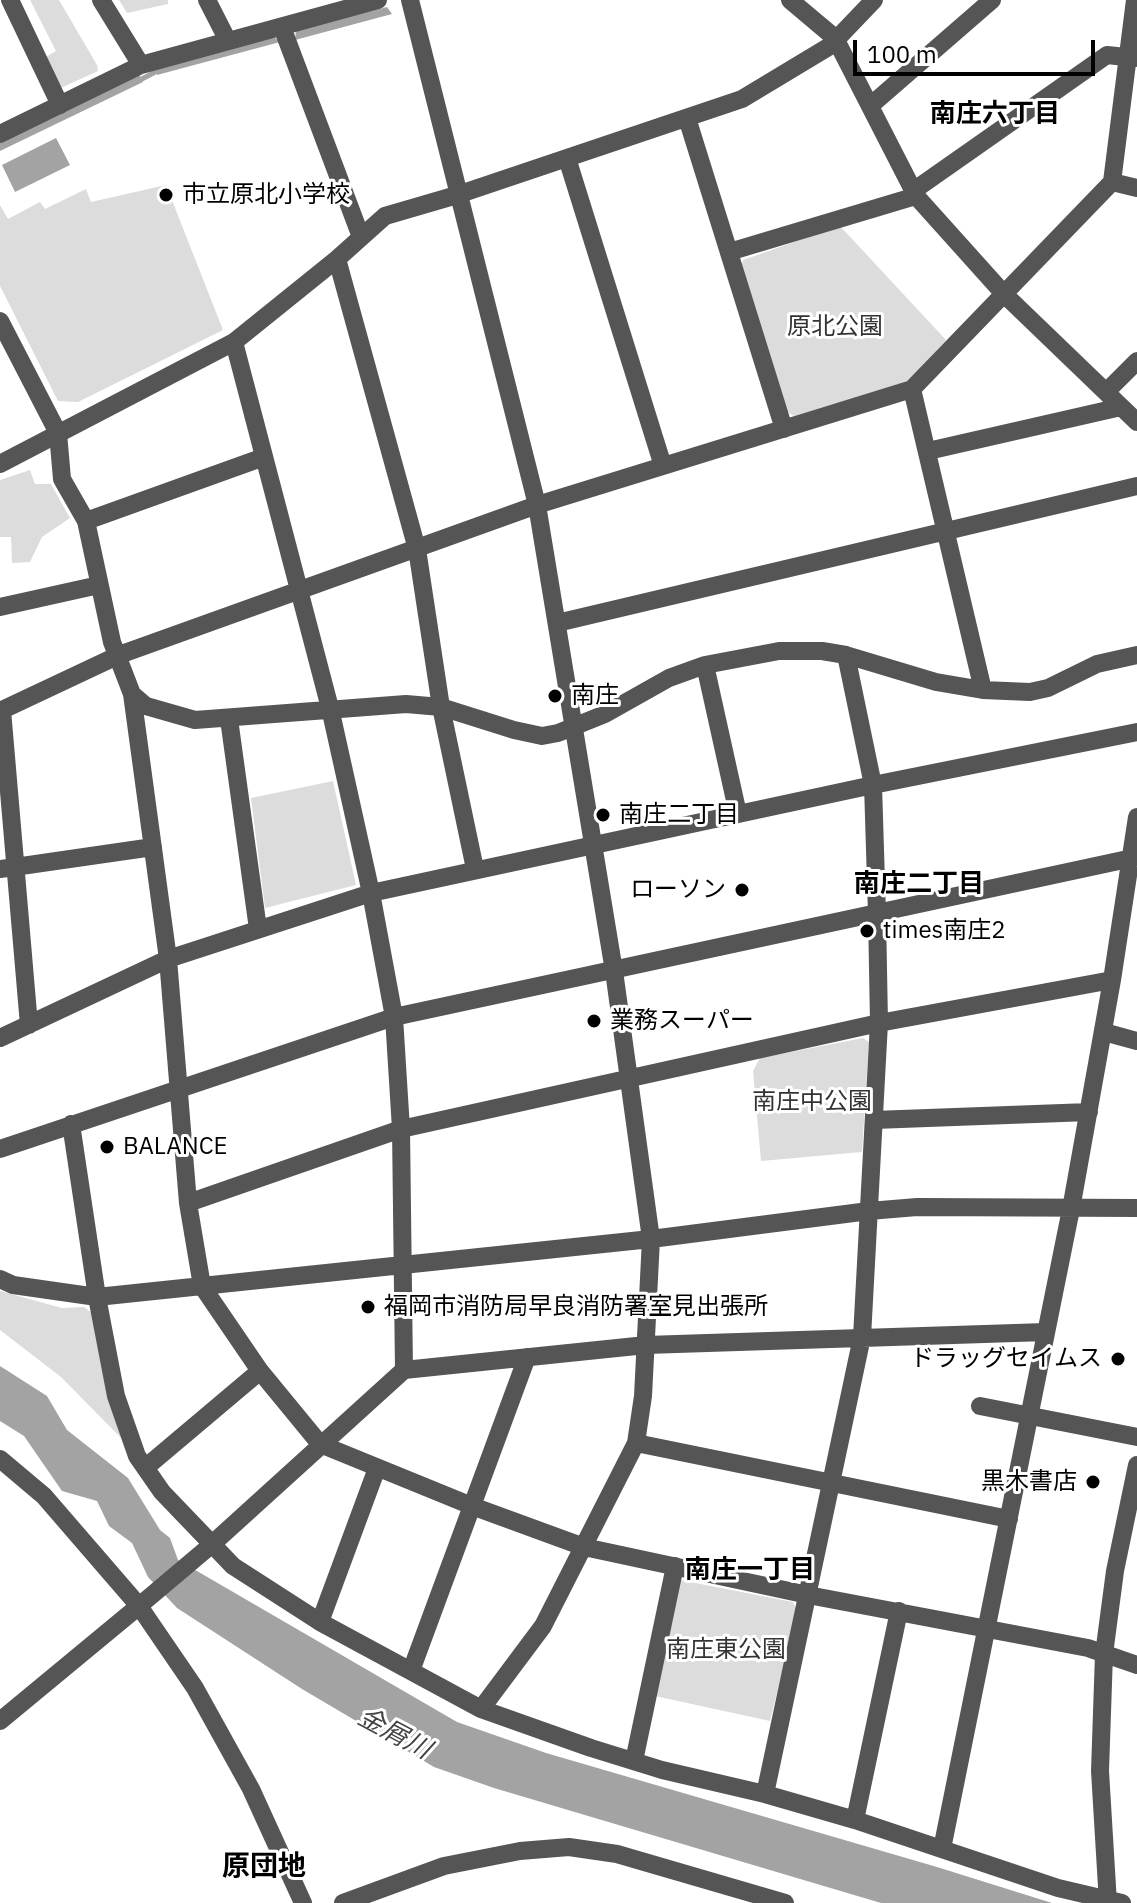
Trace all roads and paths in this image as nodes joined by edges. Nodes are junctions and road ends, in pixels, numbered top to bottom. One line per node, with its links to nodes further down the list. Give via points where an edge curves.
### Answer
1 (10, 0): 16 (street)
2 (101, 0): 15 (street)
3 (207, 0): 13 (street)
4 (378, 0): 9 (street)
5 (790, 0): 12 (street)
6 (874, 0): 12 (street)
7 (992, 0): 17 (street)
8 (1135, 0): 14 (street)
9 (359, 3): 11 (street)
10 (411, 6): 24 (street)
11 (282, 27): 13 (street); 25 (street)
12 (835, 38): 17 (street); 18 (street, via 742,99)
13 (228, 41): 15 (street)
14 (1132, 57): 21 (street); 23 (street, via 1107,55)
15 (141, 65): 16 (street)
16 (60, 105): 19 (street)
17 (870, 106): 23 (street)
18 (687, 118): 20 (street); 26 (street)
19 (0, 134)
20 (567, 158): 24 (street); 41 (street)
21 (1112, 182): 22 (street); 28 (street)
22 (1137, 188)
23 (915, 193): 26 (street); 28 (street)
24 (457, 195): 25 (street, via 385,216); 43 (street)
25 (361, 237): 27 (street)
26 (729, 252): 36 (street)
27 (337, 259): 30 (street); 46 (street)
28 (1004, 294): 32 (street); 33 (street)
29 (0, 321): 37 (street)
30 (234, 342): 37 (street); 39 (street)
31 (1137, 361): 33 (street)
32 (912, 389): 36 (street); 38 (street)
33 (1106, 392): 34 (street)
34 (1121, 407): 35 (street); 38 (street)
35 (1137, 422)
36 (784, 429): 41 (street)
37 (58, 433): 40 (street); 44 (street, via 62,479)
38 (928, 451): 45 (street)
39 (264, 457): 44 (street); 48 (street)
40 (0, 464)
41 (663, 466): 43 (street)
42 (1136, 492): 45 (street)
43 (537, 505): 46 (street); 50 (street)
44 (86, 521): 47 (street)
45 (946, 532): 50 (street); 55 (street)
46 (417, 549): 48 (street); 57 (street)
47 (99, 585): 49 (street); 51 (street)
48 (299, 590): 51 (street); 58 (street)
49 (0, 607)
50 (557, 623): 61 (street)
51 (119, 655): 56 (street); 59 (street)
52 (846, 655): 54 (street, via 779,651); 55 (street); 63 (street)
53 (1137, 655): 55 (street, via 1097,664 1048,688)
54 (705, 665): 61 (street); 64 (street)
55 (983, 690)
56 (132, 694): 60 (street, via 146,706 195,720); 67 (street)
57 (441, 707): 58 (street); 61 (street, via 542,736); 70 (street)
58 (330, 708): 60 (street); 71 (street)
59 (1, 711): 69 (street)
60 (229, 719): 73 (street)
61 (574, 726): 66 (street)
62 (1137, 732): 63 (street)
63 (873, 785): 64 (street); 72 (street)
64 (738, 814): 66 (street)
65 (1137, 817): 68 (street)
66 (594, 844): 70 (street); 75 (street)
67 (153, 847): 69 (street); 74 (street)
68 (1133, 858): 72 (street); 76 (street)
69 (8, 868): 79 (street)
70 (475, 869): 71 (street)
71 (371, 893): 73 (street); 77 (street)
72 (877, 914): 75 (street); 78 (street)
73 (258, 929): 74 (street)
74 (168, 959): 79 (street); 84 (street)
75 (614, 971): 77 (street); 83 (street)
76 (1112, 980): 78 (street); 80 (street)
77 (394, 1017): 84 (street); 88 (street)
78 (879, 1023): 83 (street); 86 (street)
79 (29, 1025): 81 (street)
80 (1104, 1032): 82 (street); 85 (street)
81 (0, 1038)
82 (1137, 1041)
83 (629, 1078): 88 (street); 94 (street)
84 (181, 1089): 87 (street); 90 (street)
85 (1089, 1112): 86 (street); 92 (street)
86 (874, 1120): 93 (street)
87 (71, 1124): 89 (street); 98 (street)
88 (401, 1129): 90 (street); 95 (street)
89 (0, 1149)
90 (188, 1203): 97 (street)
91 (1137, 1208): 92 (street)
92 (1071, 1209): 93 (street); 99 (street)
93 (869, 1211): 94 (street); 100 (street)
94 (651, 1239): 95 (street); 101 (street)
95 (403, 1263): 97 (street); 103 (street)
96 (0, 1279): 98 (street)
97 (202, 1286): 98 (street); 104 (street)
98 (97, 1297): 112 (street, via 116,1396)
99 (1046, 1332): 100 (street); 106 (street)
100 (862, 1337): 101 (street); 114 (street)
101 (646, 1345): 102 (street); 108 (street)
102 (527, 1357): 103 (street); 115 (street)
103 (404, 1370): 109 (street)
104 (260, 1371): 109 (street); 112 (street)
105 (980, 1406): 106 (street)
106 (1030, 1415): 107 (street); 116 (street)
107 (1137, 1437)
108 (636, 1443): 114 (street); 118 (street)
109 (320, 1444): 113 (street); 117 (street)
110 (0, 1459): 121 (street, via 44,1496)
111 (1137, 1465): 125 (street)
112 (145, 1468): 117 (street)
113 (377, 1468): 115 (street); 123 (street)
114 (831, 1485): 116 (street); 120 (street)
115 (472, 1506): 118 (street); 127 (street)
116 (1009, 1519): 124 (street)
117 (210, 1546): 121 (street); 123 (street)
118 (584, 1547): 119 (street); 128 (street, via 543,1626)
119 (675, 1566): 120 (street); 130 (street)
120 (808, 1595): 122 (street); 131 (street)
121 (139, 1606): 129 (street); 135 (street, via 195,1688 251,1789)
122 (899, 1611): 124 (street); 132 (street)
123 (320, 1622): 127 (street)
124 (987, 1627): 125 (street); 133 (street)
125 (1104, 1654): 126 (street); 134 (street, via 1100,1771)
126 (1137, 1665)
127 (411, 1671): 128 (street)
128 (481, 1709): 130 (street)
129 (0, 1721)
130 (634, 1761): 131 (street)
131 (765, 1794): 132 (street)
132 (855, 1820): 133 (street)
133 (942, 1849): 134 (street)
134 (1113, 1902)
135 (303, 1903)
136 (343, 1903): 137 (street, via 444,1866 569,1847 617,1854)
137 (785, 1903)

